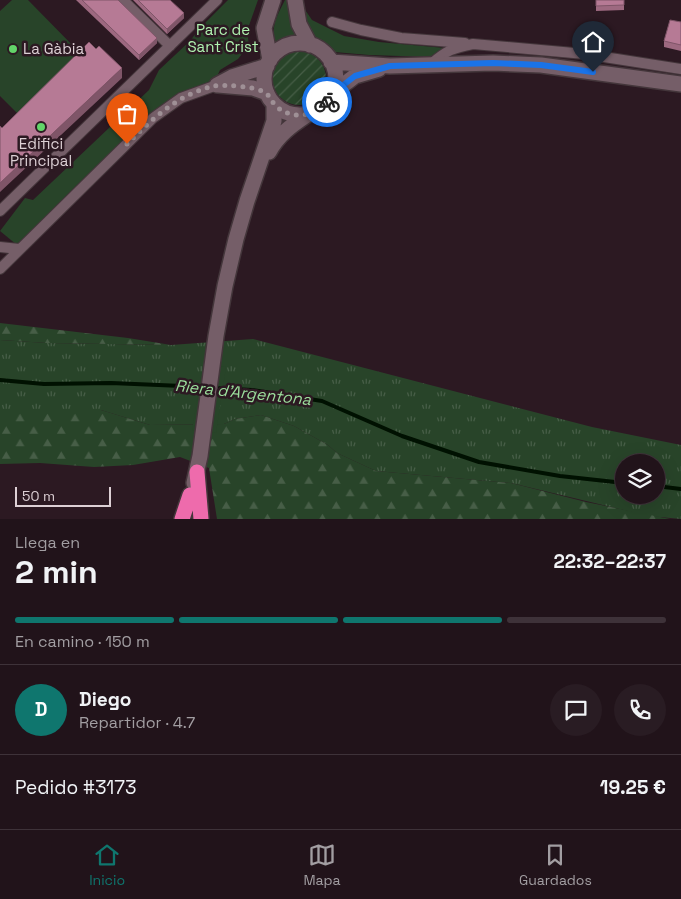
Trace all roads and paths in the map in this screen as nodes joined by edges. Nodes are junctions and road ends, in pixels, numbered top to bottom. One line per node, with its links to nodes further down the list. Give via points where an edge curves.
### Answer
1 (124, 0): 8 (street)
2 (217, 0): 8 (street)
3 (273, 0): 10 (street, via 264,28)
4 (295, 0): 7 (street, via 299,24)
5 (332, 22): 6 (street, via 401,38)
6 (473, 44): 11 (street, via 444,52); 13 (street, via 585,54)
7 (310, 45): 9 (street); 10 (street, via 288,45)
8 (170, 46): 20 (street)
9 (332, 62): 12 (street); 16 (street, via 336,78)
10 (268, 63): 15 (street); 17 (street, via 264,80)
11 (431, 64): 12 (street); 14 (street, via 541,65)
12 (390, 66): 16 (street, via 355,76)
13 (681, 69)
14 (681, 84)
15 (216, 85): 17 (street, via 253,88); 22 (street, via 181,98 153,118)
16 (333, 93): 18 (street, via 323,107)
17 (270, 99): 18 (street, via 282,111); 19 (street, via 274,121)
18 (307, 115): 19 (street, via 276,140)
19 (258, 172): 24 (street, via 236,239 216,336)
20 (0, 211)
21 (0, 247): 22 (street)
22 (19, 249): 23 (street)
23 (0, 268)
24 (197, 472): 25 (street); 28 (highway)
25 (190, 496): 26 (highway); 27 (street)
26 (182, 519)
27 (189, 519)
28 (201, 519)

